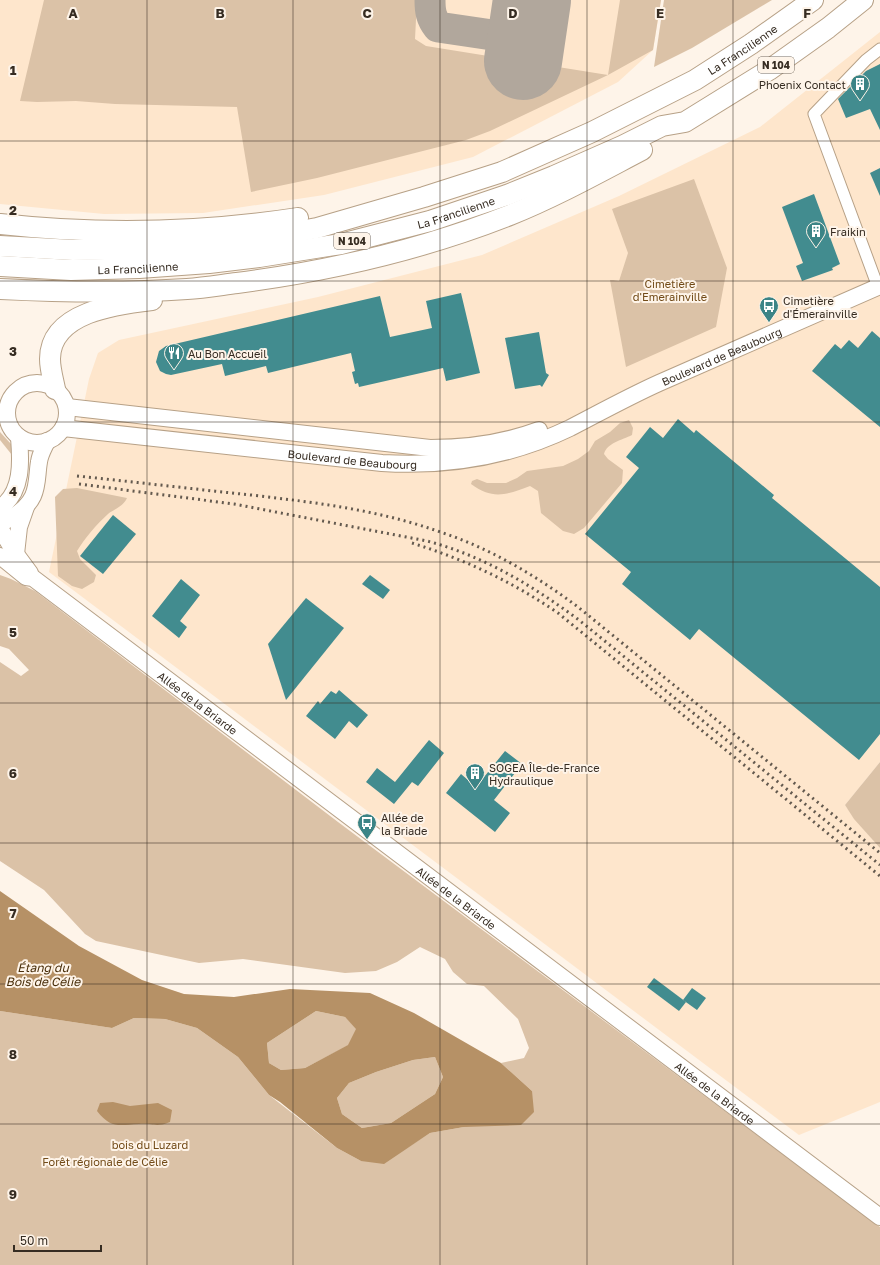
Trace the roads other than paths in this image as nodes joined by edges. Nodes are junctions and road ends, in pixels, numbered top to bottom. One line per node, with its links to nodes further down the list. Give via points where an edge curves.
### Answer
1 (813, 0): 5 (highway, La Francilienne / N 104, via 695,80 592,132 502,172)
2 (863, 0): 4 (highway, La Francilienne / N 104, via 769,70)
3 (880, 49): 9 (street, via 814,114)
4 (685, 122): 8 (highway, La Francilienne / N 104, via 662,126 622,146 507,195 430,220 342,244 252,258 139,268 71,270); 11 (highway, via 668,136 558,194 509,216 452,236 368,259 307,272)
5 (345, 219): 6 (highway, via 318,215 256,224 168,231 85,231); 7 (highway, La Francilienne / N 104, via 317,228 209,244 73,250)
6 (0, 224)
7 (0, 246)
8 (0, 266)
9 (879, 286): 13 (main road, Boulevard de Beaubourg)
10 (0, 289): 11 (highway)
11 (188, 289): 12 (highway, via 171,298 105,308 74,320 59,333 52,349 50,358)
12 (56, 389): 14 (main road, via 39,383 30,384); 15 (main road)
13 (629, 397): 15 (main road, Boulevard de Beaubourg, via 592,408 527,434 452,448 409,446); 17 (main road, Boulevard de Beaubourg, via 569,428 528,445 487,457 438,464 382,463)
14 (6, 398): 16 (main road, via 9,404)
15 (66, 407): 17 (main road)
16 (4, 421): 18 (main road)
17 (63, 428): 19 (main road)
18 (19, 437): 19 (main road, via 38,443); 21 (main road, via 19,477 13,493)
19 (48, 441): 20 (main road, via 39,461 33,496)
20 (27, 505): 22 (main road); 24 (main road, via 19,527)
21 (0, 508)
22 (0, 524)
23 (0, 528): 24 (main road, Allée de la Briarde)
24 (16, 554): 26 (main road, Allée de la Briarde)
25 (0, 556): 26 (main road, Allée de la Briarde, via 26,577)
26 (32, 578): 27 (main road, Allée de la Briarde)
27 (880, 1217)

